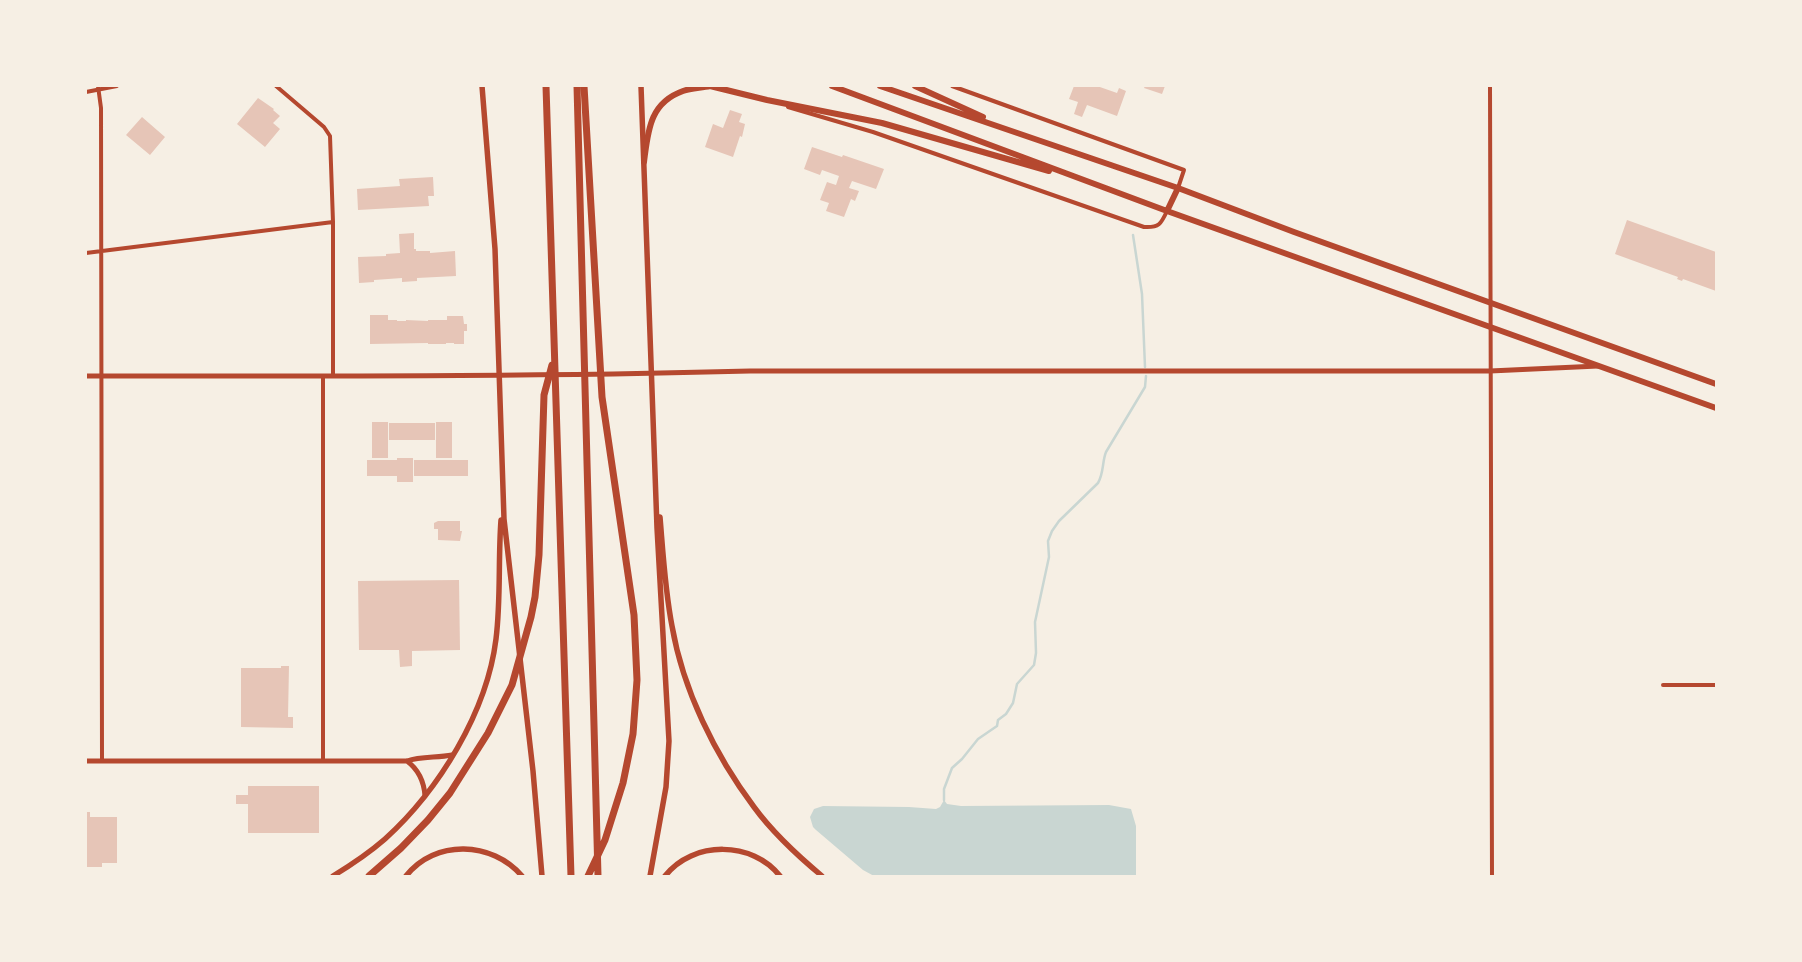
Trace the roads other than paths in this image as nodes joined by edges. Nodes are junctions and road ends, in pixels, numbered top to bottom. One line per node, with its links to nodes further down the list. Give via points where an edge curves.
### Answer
1 (118, 86): 14 (street)
2 (276, 86): 22 (street, via 324,127 330,136)
3 (482, 86): 31 (main road, via 495,249)
4 (546, 86): 27 (highway)
5 (577, 86): 55 (highway)
6 (584, 86): 54 (highway, via 602,397 635,636 637,680 633,734 623,784 605,840)
7 (641, 86): 18 (main road)
8 (710, 86): 16 (highway); 18 (highway, via 684,90 669,98 656,110 648,130)
9 (832, 86): 19 (highway)
10 (880, 86): 17 (highway)
11 (915, 86): 17 (highway)
12 (952, 86): 20 (street, via 1184,170)
13 (1490, 86): 25 (street)
14 (98, 88): 15 (street); 23 (street, via 101,108)
15 (86, 92)
16 (767, 100): 19 (highway, via 882,123); 21 (street, via 873,132 1144,227 1153,228 1161,224)
17 (1004, 128): 20 (highway)
18 (644, 162): 30 (main road)
19 (1086, 181): 21 (highway)
20 (1178, 188): 21 (highway); 25 (highway)
21 (1167, 211): 26 (highway)
22 (332, 222): 23 (street); 35 (street)
23 (101, 251): 24 (street); 33 (street)
24 (86, 253)
25 (1490, 303): 26 (street); 36 (highway)
26 (1490, 326): 28 (highway); 29 (street)
27 (554, 355): 49 (highway, via 544,395 539,555 535,597 512,686 481,745 450,793 401,848); 53 (highway)
28 (1599, 366): 29 (street); 37 (highway)
29 (1490, 371): 30 (street, via 750,371); 60 (street)
30 (650, 374): 31 (street); 38 (main road)
31 (499, 375): 35 (street); 39 (main road)
32 (86, 376): 33 (street)
33 (102, 376): 34 (street); 44 (street)
34 (323, 376): 35 (street); 45 (street)
35 (333, 376)
36 (1716, 384)
37 (1716, 408)
38 (654, 455): 56 (main road, via 669,741 666,787); 59 (main road, via 672,626 678,654 701,717 731,774 754,808 794,851)
39 (503, 502): 42 (main road, via 500,536 500,605 494,654 487,681 475,710); 52 (main road)
40 (1663, 685): 41 (street)
41 (1716, 685)
42 (452, 755): 46 (street); 47 (main road, via 442,774)
43 (86, 761): 44 (street)
44 (102, 761): 45 (street)
45 (323, 761): 46 (street)
46 (407, 761): 47 (street, via 418,773)
47 (425, 796): 48 (main road, via 384,840)
48 (333, 876)
49 (369, 876)
50 (406, 876): 51 (main road, via 418,864 435,854 468,848 483,850 497,856)
51 (522, 876)
52 (542, 876)
53 (571, 876)
54 (588, 876)
55 (598, 876)
56 (650, 876)
57 (666, 876): 58 (main road, via 688,858 706,851 723,849 748,853 770,866)
58 (780, 876)
59 (822, 876)
60 (1492, 876)

